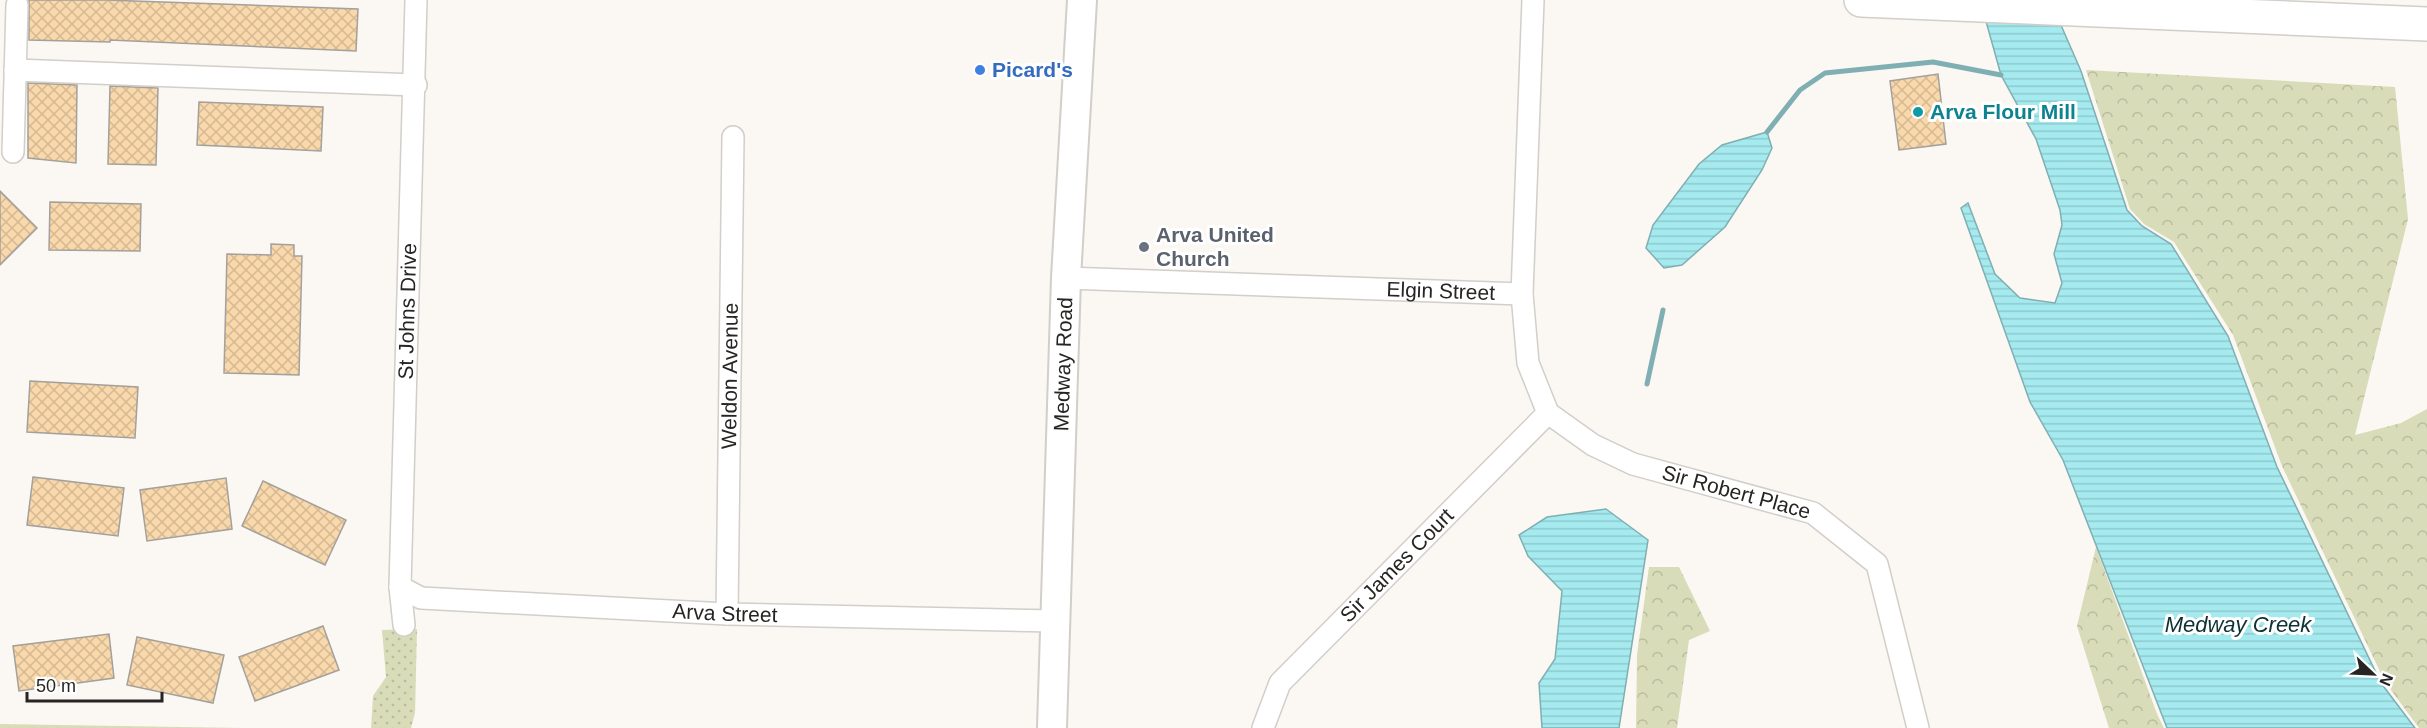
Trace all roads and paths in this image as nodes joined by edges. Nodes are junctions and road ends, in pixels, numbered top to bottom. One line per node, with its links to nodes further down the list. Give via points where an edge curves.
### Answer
1 (417, 0): 8 (street, St Johns Drive)
2 (1082, 0): 11 (main road, Medway Road)
3 (1533, 0): 12 (street, Elgin Street)
4 (1861, 0): 6 (main road)
5 (17, 4): 7 (street)
6 (2427, 24)
7 (15, 70): 8 (street); 10 (street)
8 (416, 85): 14 (street, St Johns Drive)
9 (733, 138): 15 (street, Weldon Avenue)
10 (13, 152)
11 (1066, 278): 12 (street, Elgin Street); 16 (main road, Medway Road)
12 (1522, 294): 13 (street, via 1528,363)
13 (1548, 413): 19 (street, Sir James Court, via 1280,683); 20 (street, Sir Robert Place, via 1593,445 1633,464 1813,513 1877,564)
14 (400, 587): 15 (street, Arva Street, via 421,598); 17 (street, St Johns Drive)
15 (727, 614): 16 (street, Arva Street)
16 (1054, 621): 18 (main road, Medway Road)
17 (404, 625)
18 (1052, 728)
19 (1263, 728)
20 (1918, 728)

